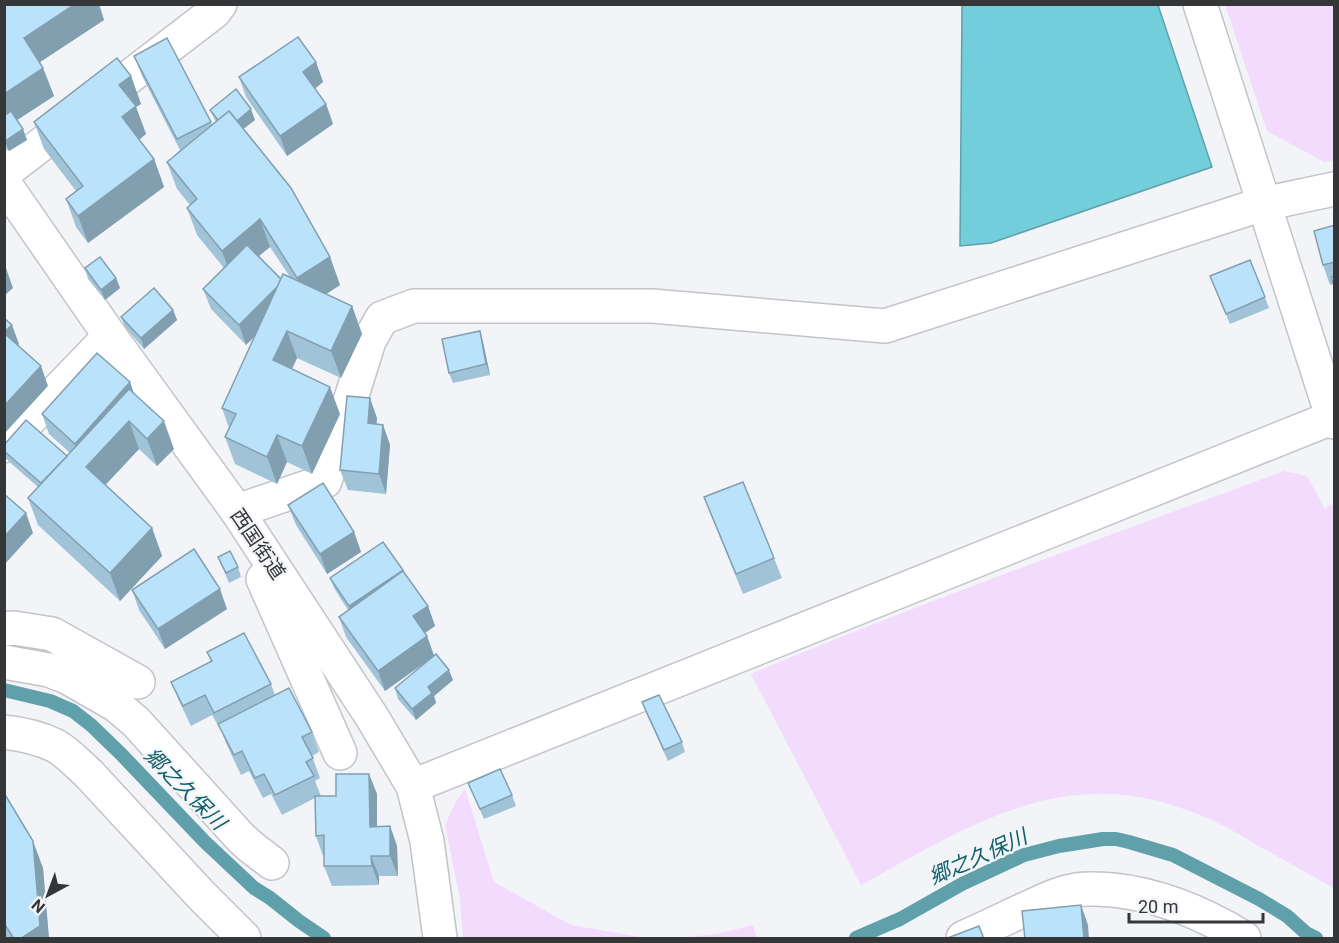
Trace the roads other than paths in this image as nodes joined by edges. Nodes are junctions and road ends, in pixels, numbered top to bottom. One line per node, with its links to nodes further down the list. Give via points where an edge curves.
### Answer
1 (220, 4): 3 (street)
2 (1200, 4): 6 (street)
3 (4, 173)
4 (4, 183): 7 (street, 西国街道)
5 (1335, 189): 6 (street)
6 (1263, 204): 8 (street); 10 (street, via 885,326 652,306 414,306 382,318 369,340 325,481)
7 (110, 336): 9 (street); 10 (street, 西国街道)
8 (1334, 419): 17 (street)
9 (4, 446)
10 (237, 511): 11 (street, 西国街道)
11 (255, 539): 16 (street, via 264,583); 17 (street, 西国街道)
12 (4, 629): 14 (street, via 52,634 138,682)
13 (4, 662): 14 (street, via 48,670)
14 (101, 696): 18 (street, via 136,722 241,838)
15 (4, 732): 19 (street, via 56,746 78,763)
16 (340, 753)
17 (413, 786): 20 (street, 西国街道, via 427,842)
18 (272, 862)
19 (244, 939)
20 (440, 939)
21 (963, 939): 22 (street, via 1049,899 1088,889 1122,891 1167,901 1195,911)
22 (1244, 939)

